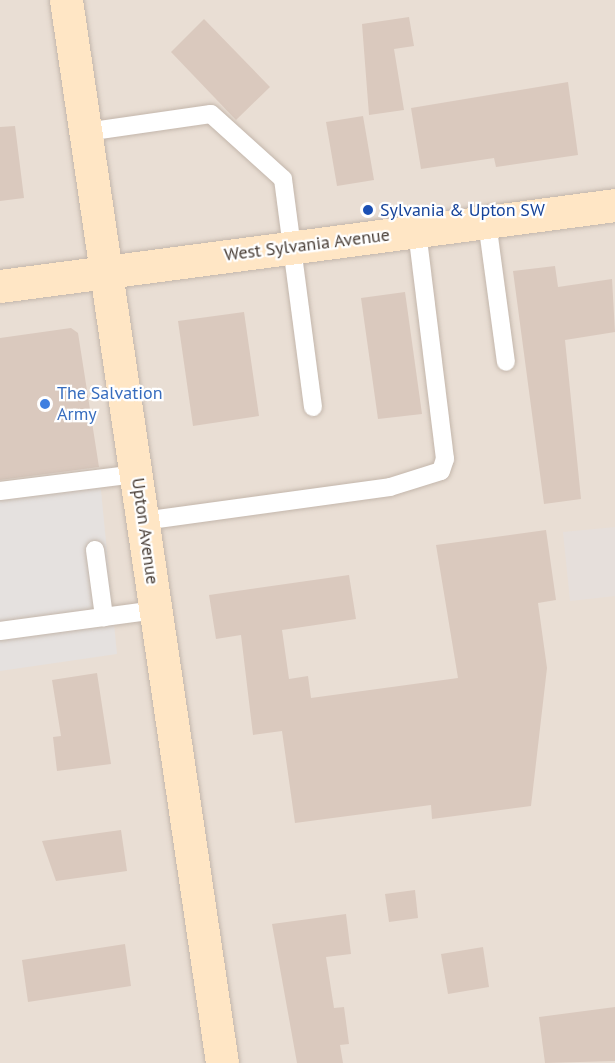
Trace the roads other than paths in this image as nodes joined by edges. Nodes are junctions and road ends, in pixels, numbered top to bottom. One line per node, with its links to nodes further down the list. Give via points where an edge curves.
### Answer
1 (66, 0): 2 (street, Upton Avenue)
2 (86, 132): 6 (lane, via 211,114 283,179); 7 (street, Upton Avenue)
3 (615, 205): 4 (street, West Sylvania Avenue)
4 (487, 222): 5 (street, West Sylvania Avenue); 9 (lane)
5 (417, 231): 6 (street, West Sylvania Avenue); 13 (lane, via 445,459 441,471 390,487)
6 (291, 247): 7 (street, West Sylvania Avenue); 10 (lane)
7 (107, 272): 8 (street, West Sylvania Avenue); 11 (street, Upton Avenue)
8 (0, 286)
9 (506, 362)
10 (313, 407)
11 (137, 474): 12 (lane); 13 (street, Upton Avenue)
12 (0, 491)
13 (143, 521): 15 (street, Upton Avenue)
14 (95, 550): 16 (lane)
15 (156, 610): 16 (lane); 18 (street, Upton Avenue)
16 (104, 617): 17 (lane)
17 (0, 631)
18 (222, 1063)

